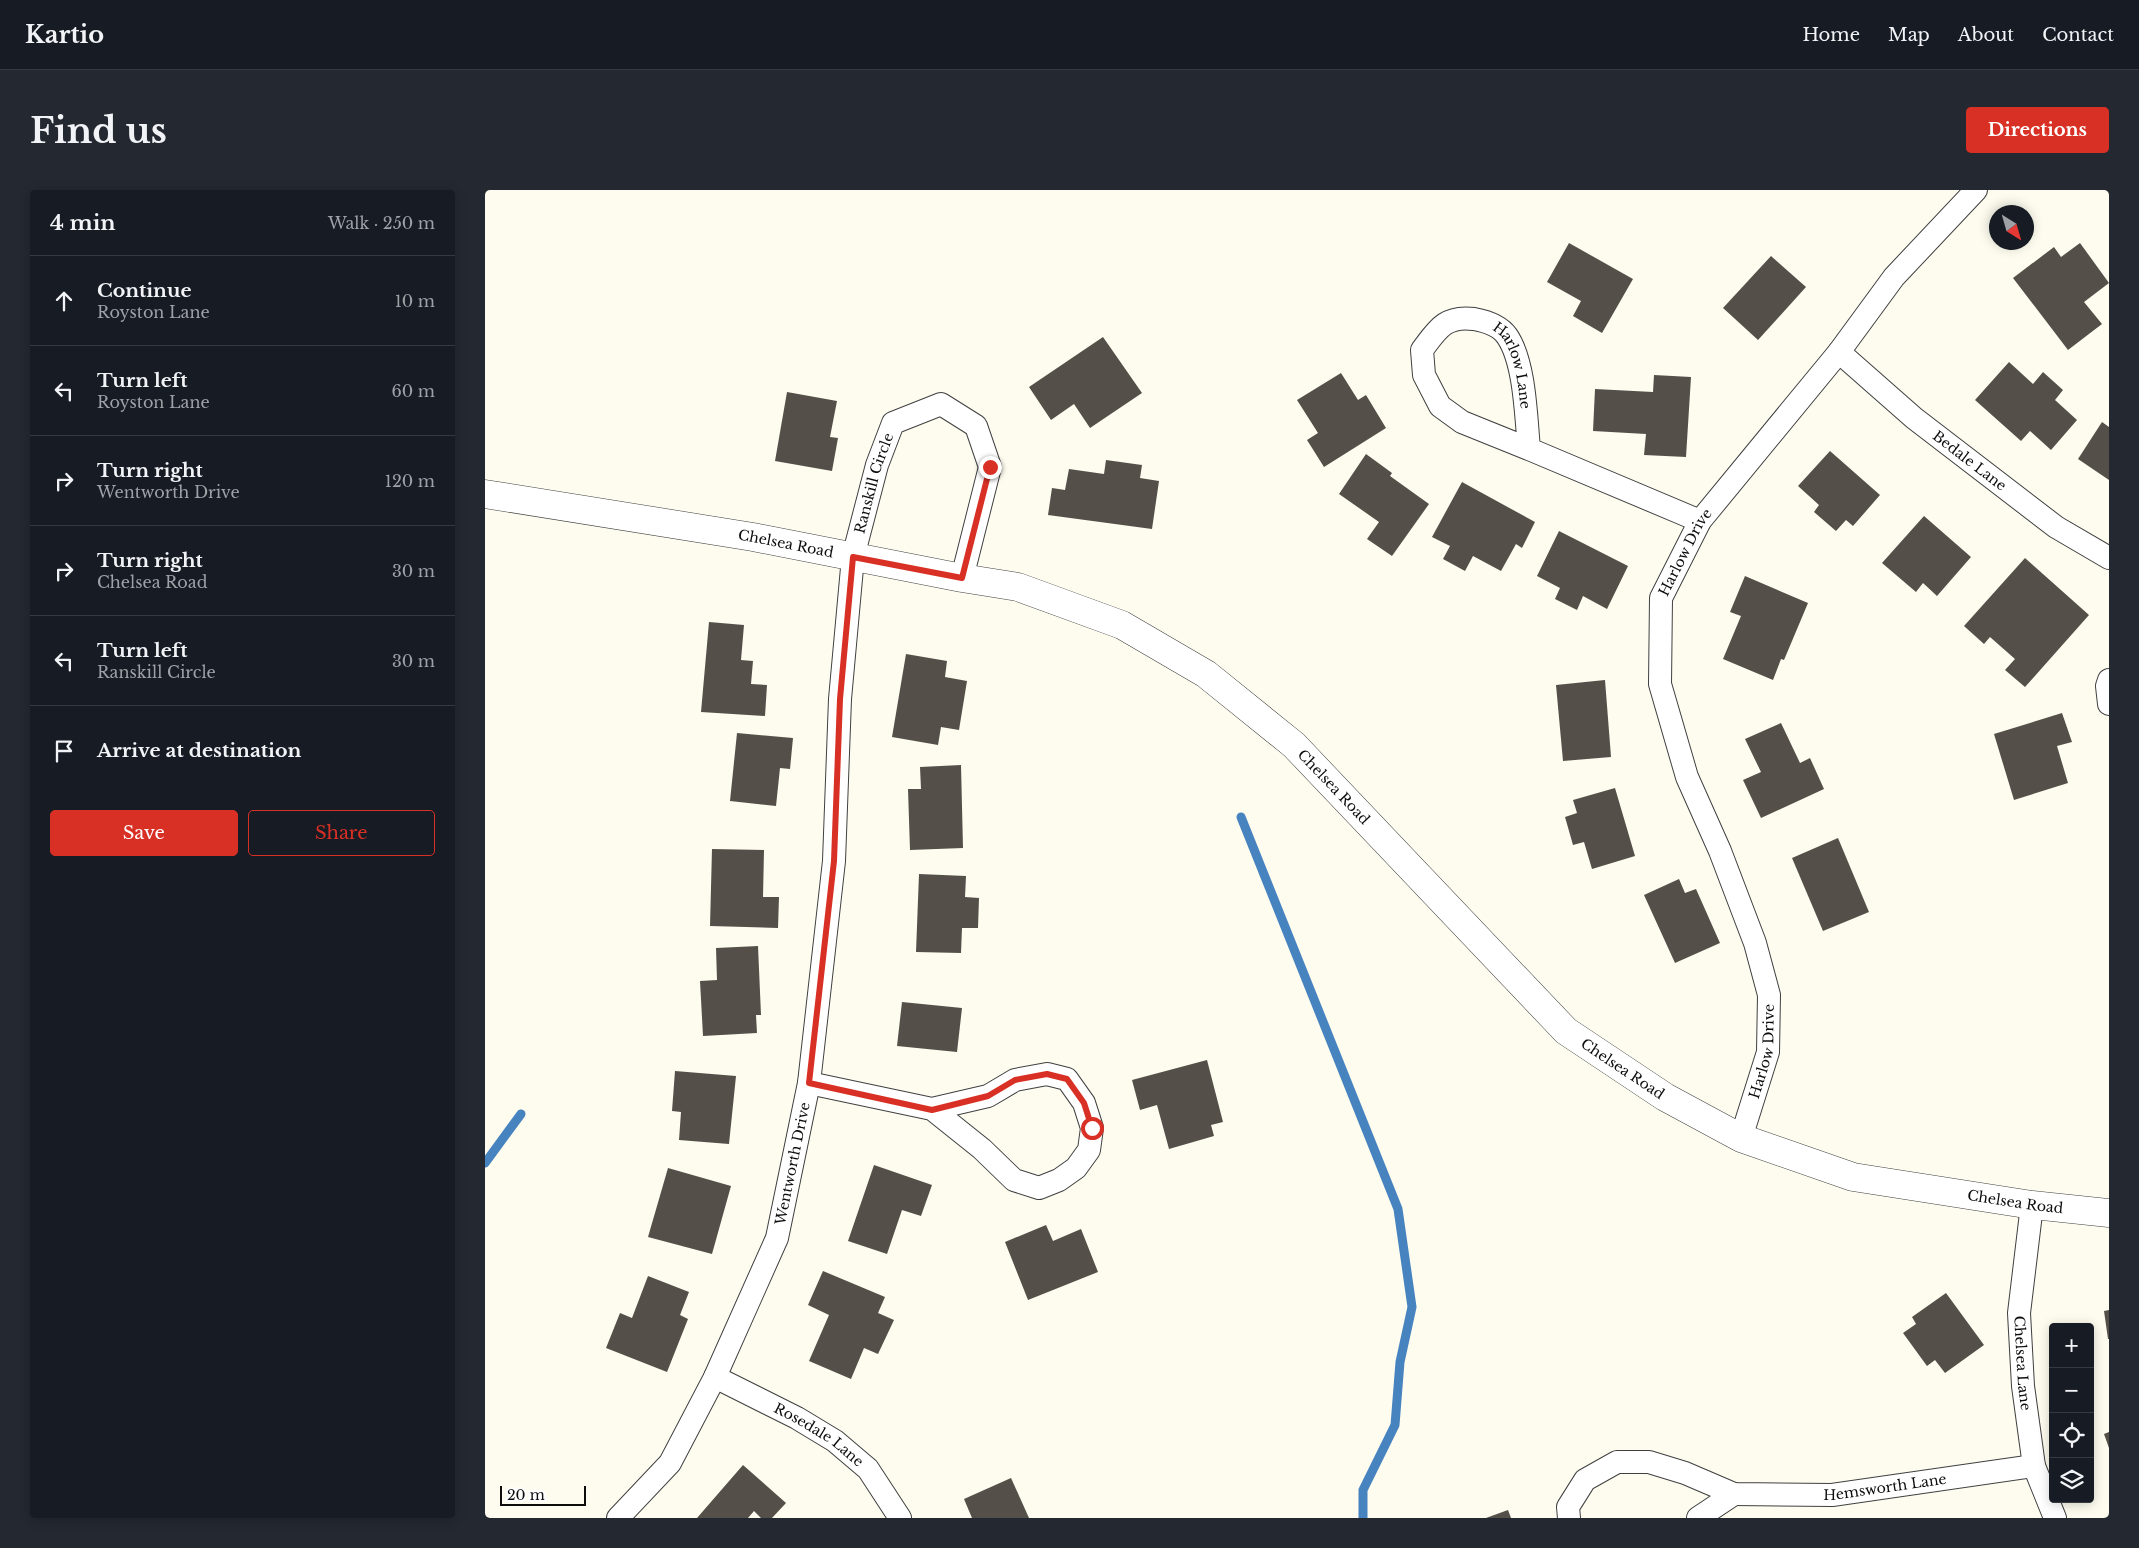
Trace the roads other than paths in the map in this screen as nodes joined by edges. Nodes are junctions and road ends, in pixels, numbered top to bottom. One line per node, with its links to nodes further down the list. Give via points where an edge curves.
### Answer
1 (1976, 190): 2 (street, Harlow Drive, via 1894,277)
2 (1839, 352): 5 (street, Harlow Drive); 7 (street, Bedale Lane, via 1913,418 2056,527)
3 (1529, 448): 3 (street, Harlow Lane, via 1519,359 1507,334 1486,321 1462,318 1441,325 1422,350 1423,376 1440,406 1462,422); 5 (street, Harlow Lane)
4 (485, 494): 6 (street, Chelsea Road, via 753,537)
5 (1700, 522): 13 (street, Harlow Drive, via 1661,598 1661,684 1687,777 1755,943 1769,995 1768,1052)
6 (853, 557): 8 (street, Chelsea Road); 8 (street, Ranskill Circle, via 877,465 893,423 941,404 976,426 990,467); 11 (street, Wentworth Drive, via 840,699 834,861)
7 (2109, 558)
8 (962, 578): 13 (street, Chelsea Road, via 1017,587 1122,625 1206,674 1294,745 1566,1031 1665,1098)
9 (2109, 680): 10 (street)
10 (2109, 704)
11 (809, 1083): 12 (street); 16 (street, Wentworth Drive, via 777,1238)
12 (932, 1110): 12 (street, via 982,1149 1014,1180 1039,1188 1076,1168 1089,1150 1092,1128 1084,1103 1067,1079 1047,1074 1015,1080 988,1096)
13 (1741, 1138): 14 (street, Chelsea Road, via 1853,1177)
14 (2032, 1205): 15 (street, Chelsea Road); 17 (street, Chelsea Lane, via 2019,1313 2023,1386)
15 (2109, 1213)
16 (715, 1377): 19 (street, Wentworth Drive, via 669,1463); 20 (street, Rosedale Lane, via 835,1441 868,1469)
17 (2034, 1466): 18 (street, Hemsworth Lane, via 1832,1495); 23 (street, Chelsea Lane)
18 (1734, 1494): 21 (street, Hemsworth Lane, via 1685,1472 1649,1462 1617,1462 1585,1480 1568,1507); 22 (street)
19 (618, 1518)
20 (900, 1518)
21 (1569, 1518)
22 (1697, 1518)
23 (2055, 1518)

